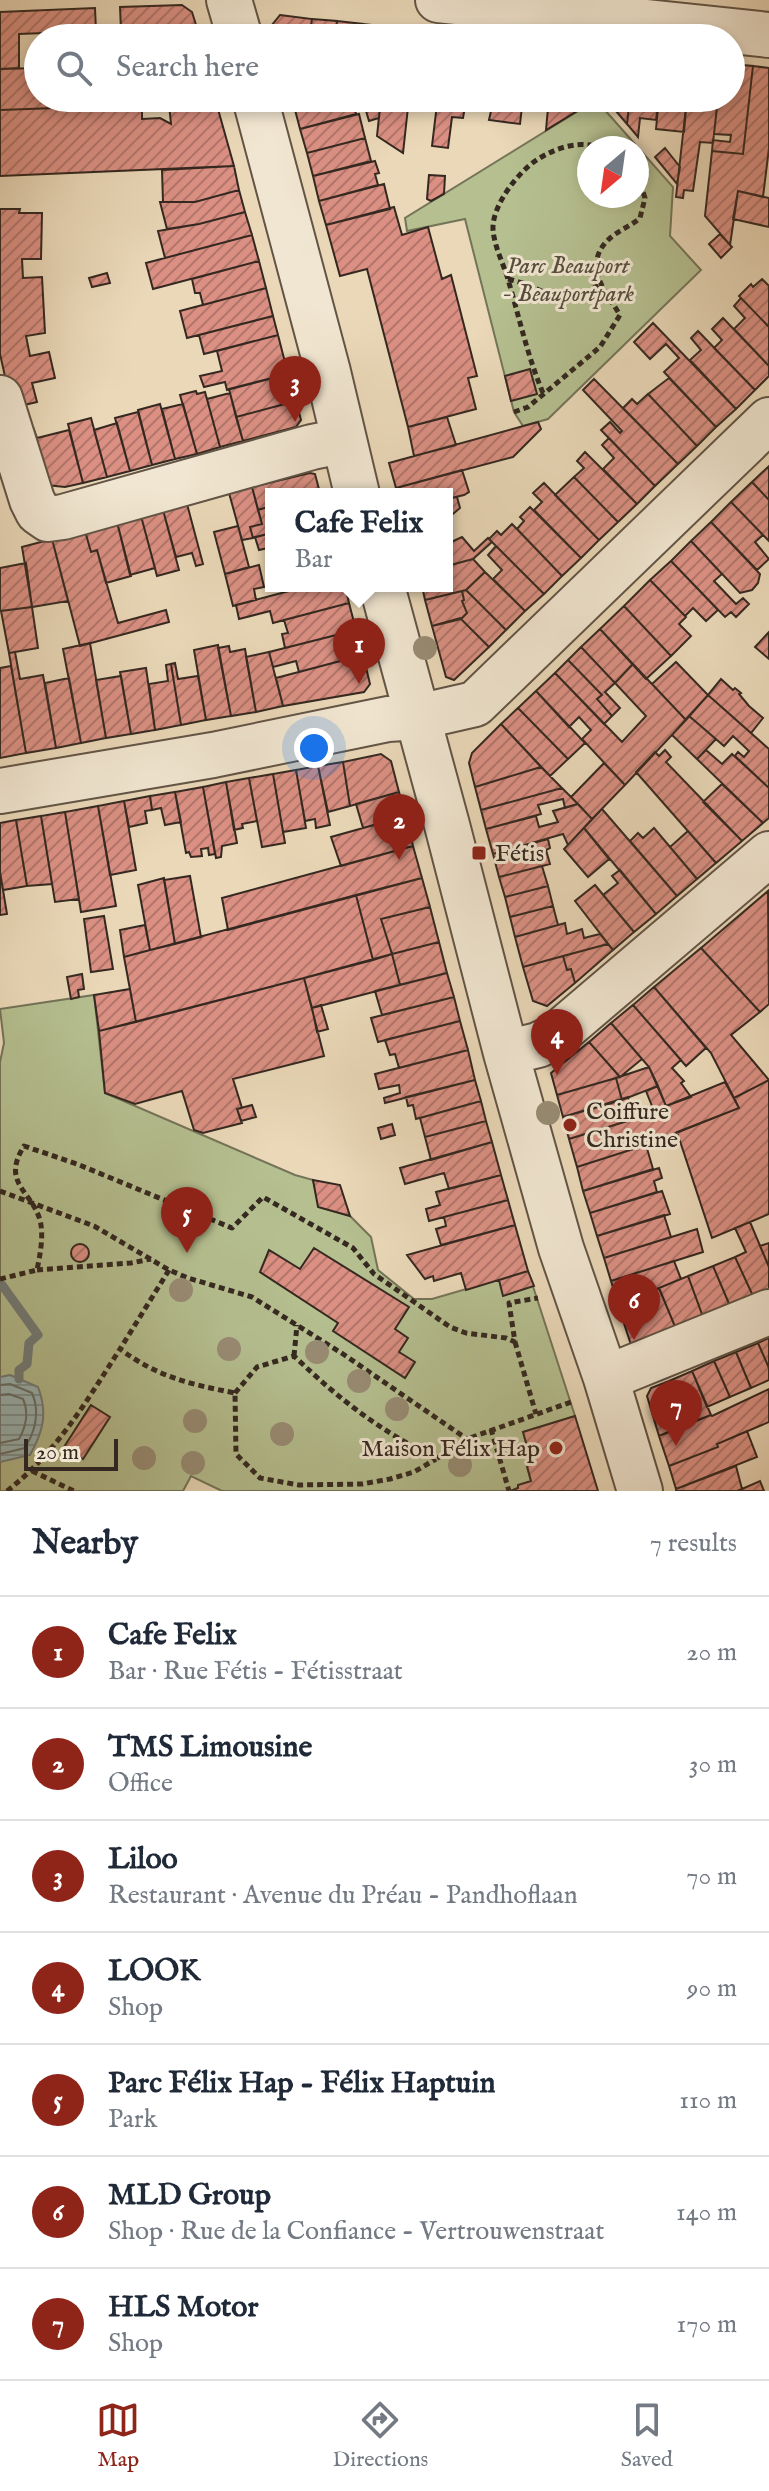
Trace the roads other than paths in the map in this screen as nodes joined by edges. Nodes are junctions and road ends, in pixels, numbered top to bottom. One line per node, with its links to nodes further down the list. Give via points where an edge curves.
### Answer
1 (229, 0): 4 (street)
2 (438, 0): 3 (street)
3 (587, 8): 5 (street)
4 (236, 24)
5 (695, 24)
6 (745, 31): 7 (street)
7 (769, 35)
8 (259, 112): 11 (street)
9 (0, 398): 11 (street, via 32,500 48,519)
10 (769, 420): 14 (street, via 475,704)
11 (342, 441): 12 (street)
12 (355, 488)
13 (384, 592): 14 (street)
14 (418, 717): 15 (street); 17 (street)
15 (0, 791)
16 (769, 854): 17 (street, via 553,1038)
17 (506, 1053): 19 (street, via 561,1248)
18 (769, 1312): 19 (street)
19 (588, 1390): 20 (street)
20 (640, 1491)

